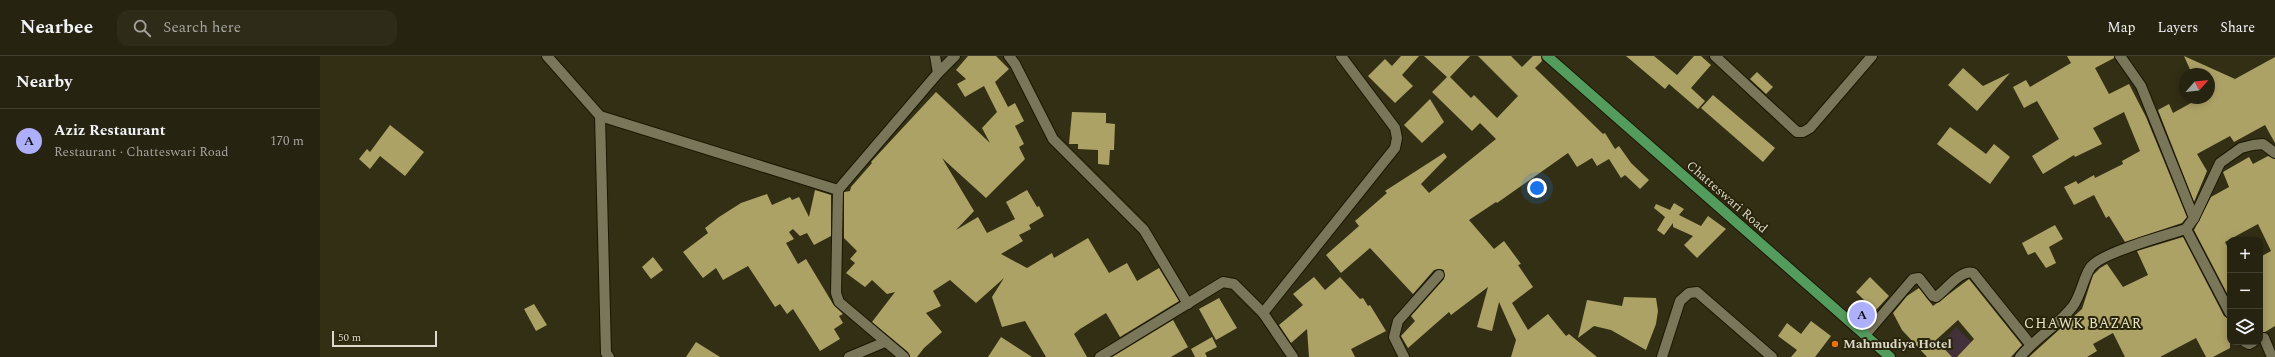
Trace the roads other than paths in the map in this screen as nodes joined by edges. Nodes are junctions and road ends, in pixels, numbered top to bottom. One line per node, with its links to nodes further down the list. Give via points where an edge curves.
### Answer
1 (547, 56): 11 (street)
2 (935, 56): 10 (street)
3 (955, 56): 10 (street)
4 (1008, 56): 17 (street, via 1015,64 1053,139 1144,230)
5 (1342, 56): 19 (street, via 1395,128 1395,148)
6 (1547, 56): 20 (main road, Chatteswari Road)
7 (1715, 56): 8 (street, via 1797,132 1810,128)
8 (1872, 56)
9 (2120, 56): 14 (street, via 2141,86)
10 (938, 73): 13 (street)
11 (600, 116): 13 (street); 24 (street, via 606,353)
12 (2275, 153): 14 (street, via 2263,144 2253,145 2241,148 2220,163)
13 (838, 190): 22 (street, via 836,294 839,302)
14 (2194, 218): 15 (street)
15 (2186, 229): 18 (street); 23 (street, via 2104,257 2091,266 2073,306 2056,324)
16 (1438, 275): 29 (street, via 1398,321 1394,337)
17 (1188, 304): 19 (street, via 1223,282 1229,282); 27 (street)
18 (2228, 309)
19 (1263, 313): 28 (street)
20 (1865, 335): 23 (street, via 1914,279 1919,278 1936,297 1962,274 1970,272); 32 (main road, Chatteswari Road)
21 (2263, 338): 34 (street, via 2267,341)
22 (885, 342): 25 (street); 26 (street)
23 (2030, 344): 33 (street)
24 (609, 357)
25 (849, 357)
26 (904, 357)
27 (1100, 357)
28 (1293, 357)
29 (1404, 357)
30 (1662, 357): 31 (street, via 1680,301 1689,293 1697,292)
31 (1772, 357)
32 (1890, 357)
33 (2020, 357)
34 (2272, 357)

